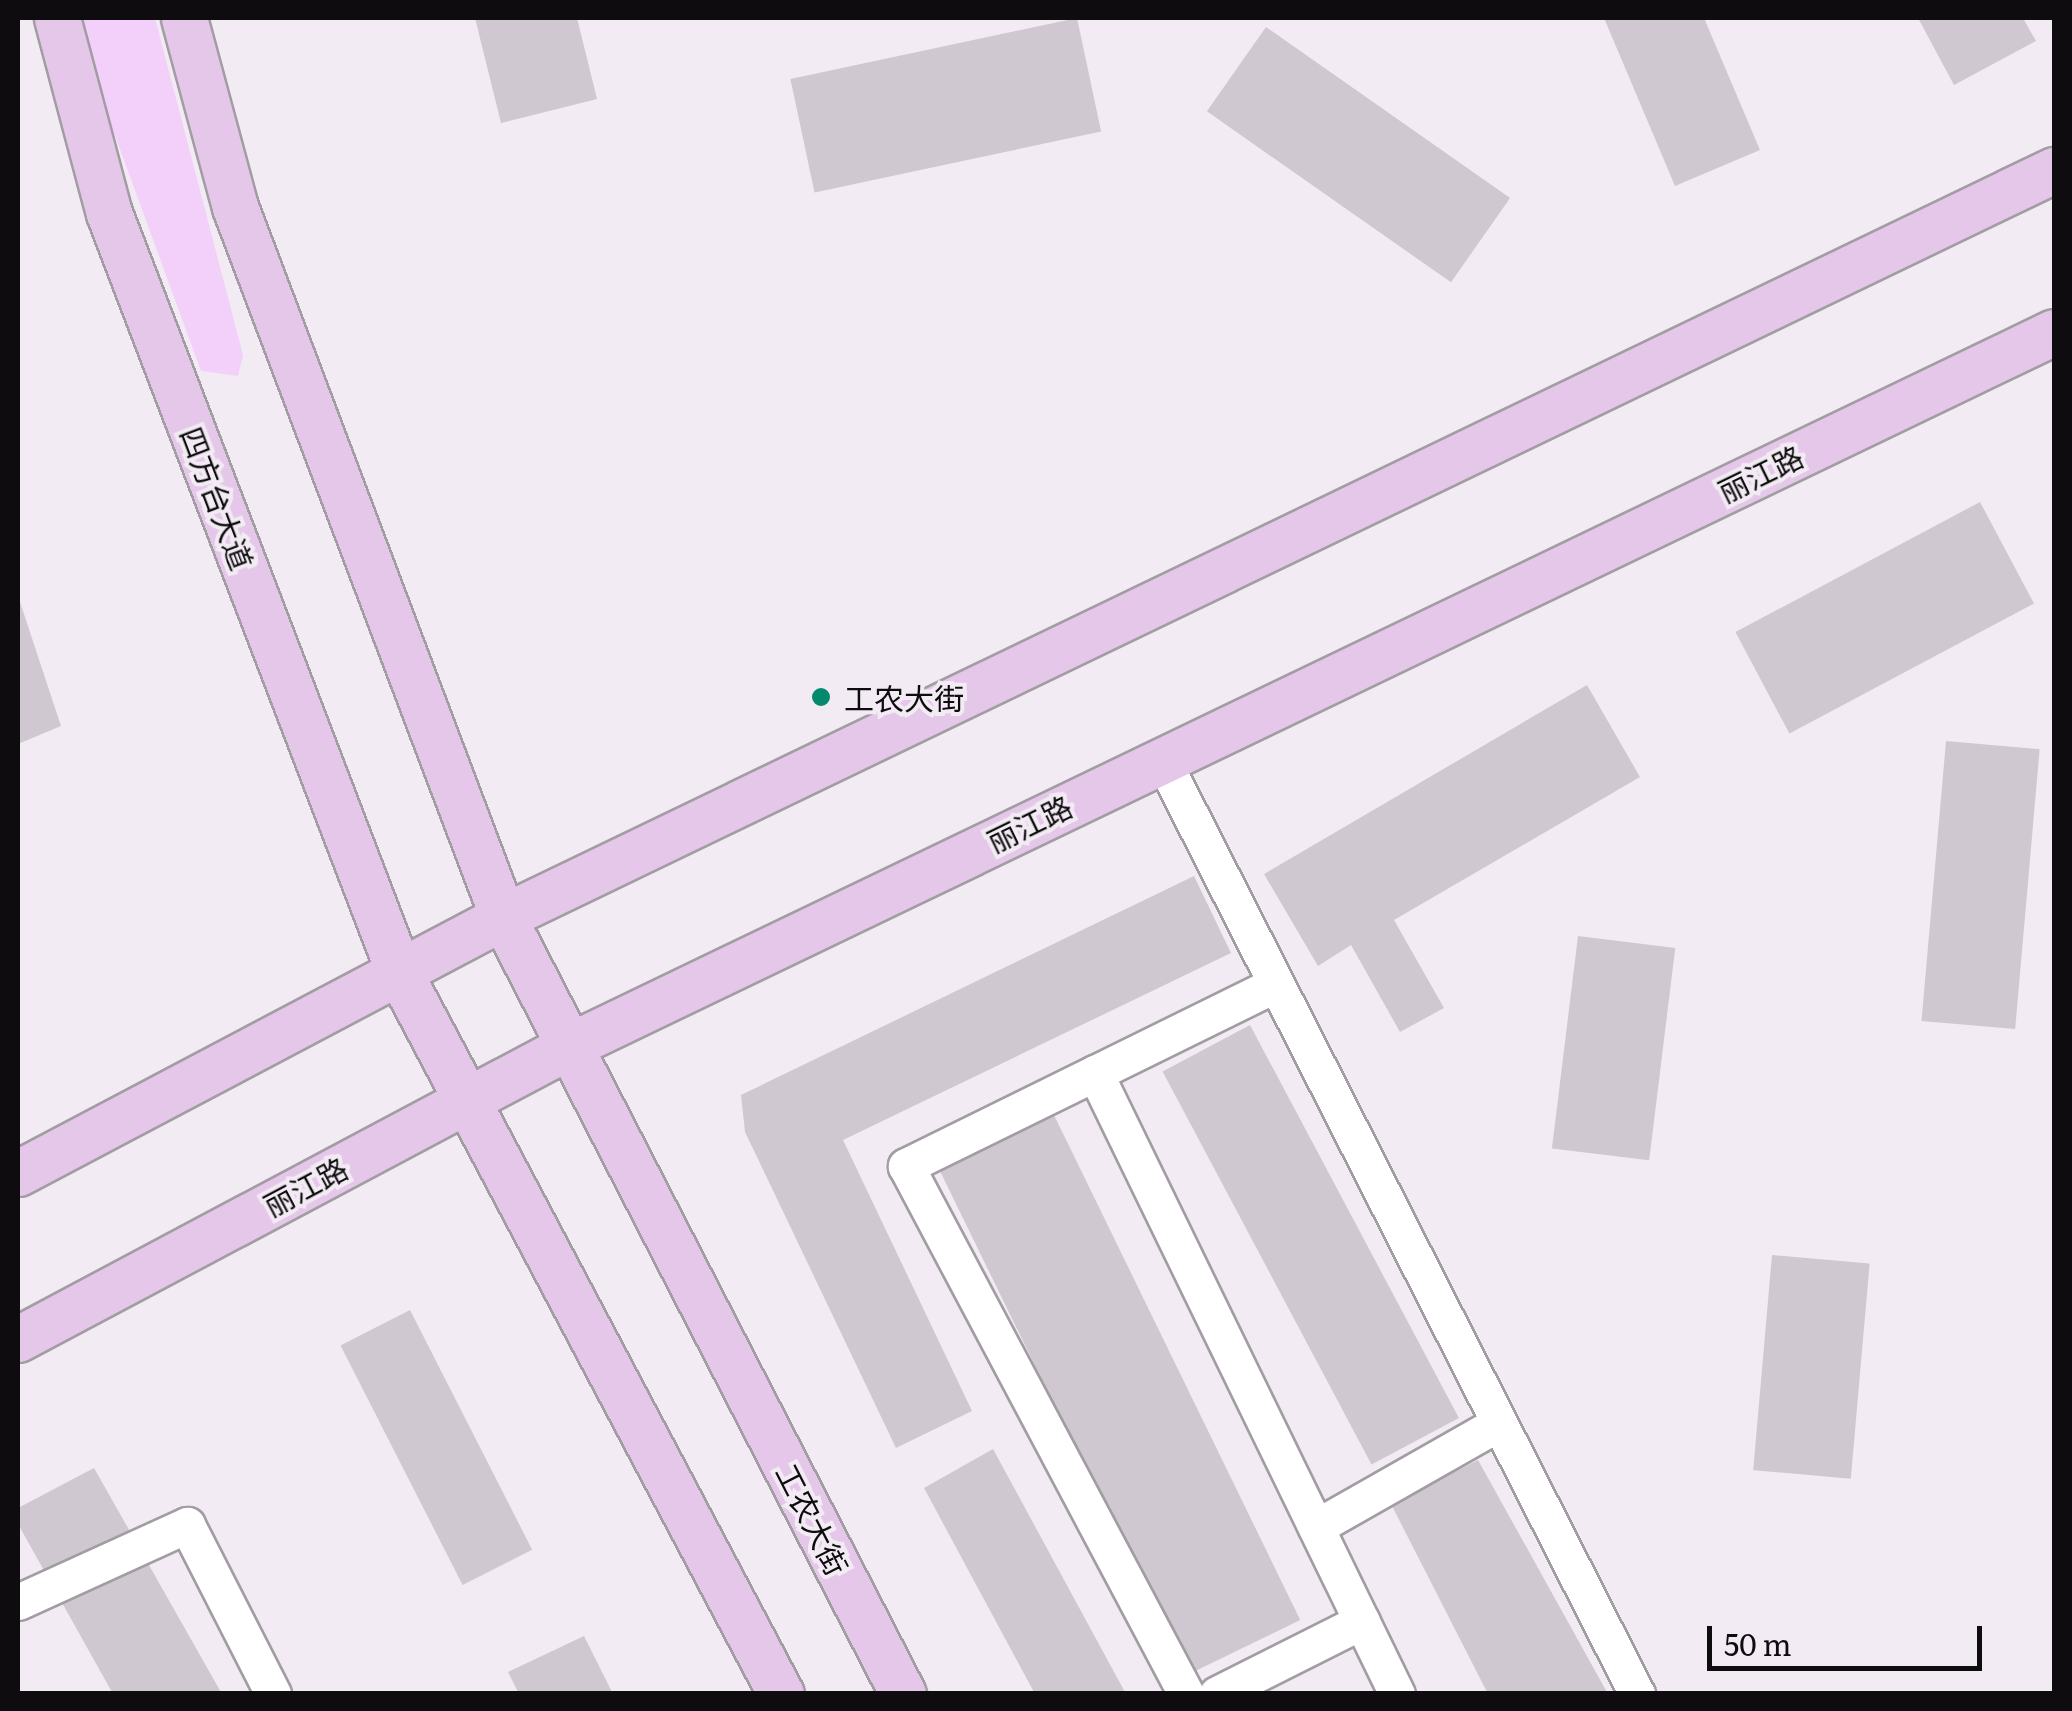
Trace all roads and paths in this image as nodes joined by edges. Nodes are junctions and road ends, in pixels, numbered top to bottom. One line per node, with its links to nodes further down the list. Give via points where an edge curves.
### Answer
1 (57, 18): 7 (main road, 四方台大道, via 109,213)
2 (184, 18): 6 (main road, via 235,206)
3 (2054, 170): 6 (main road)
4 (2054, 332): 5 (main road, 丽江路)
5 (1162, 758): 8 (street); 9 (main road, 丽江路)
6 (503, 917): 7 (main road); 9 (main road, 工农大街)
7 (400, 972): 11 (main road); 12 (main road)
8 (1276, 984): 10 (street); 14 (street)
9 (569, 1046): 11 (main road, 丽江路); 20 (main road, 工农大街)
10 (1095, 1072): 15 (street); 21 (street, via 906,1166)
11 (465, 1100): 13 (main road, 丽江路); 19 (main road)
12 (18, 1173)
13 (18, 1339)
14 (1500, 1423): 15 (street); 24 (street)
15 (1316, 1527): 17 (street)
16 (18, 1602): 18 (street, via 187,1524)
17 (1362, 1622): 22 (street); 23 (street)
18 (273, 1694)
19 (781, 1694)
20 (903, 1694)
21 (1186, 1694)
22 (1217, 1694)
23 (1397, 1694)
24 (1637, 1694)

